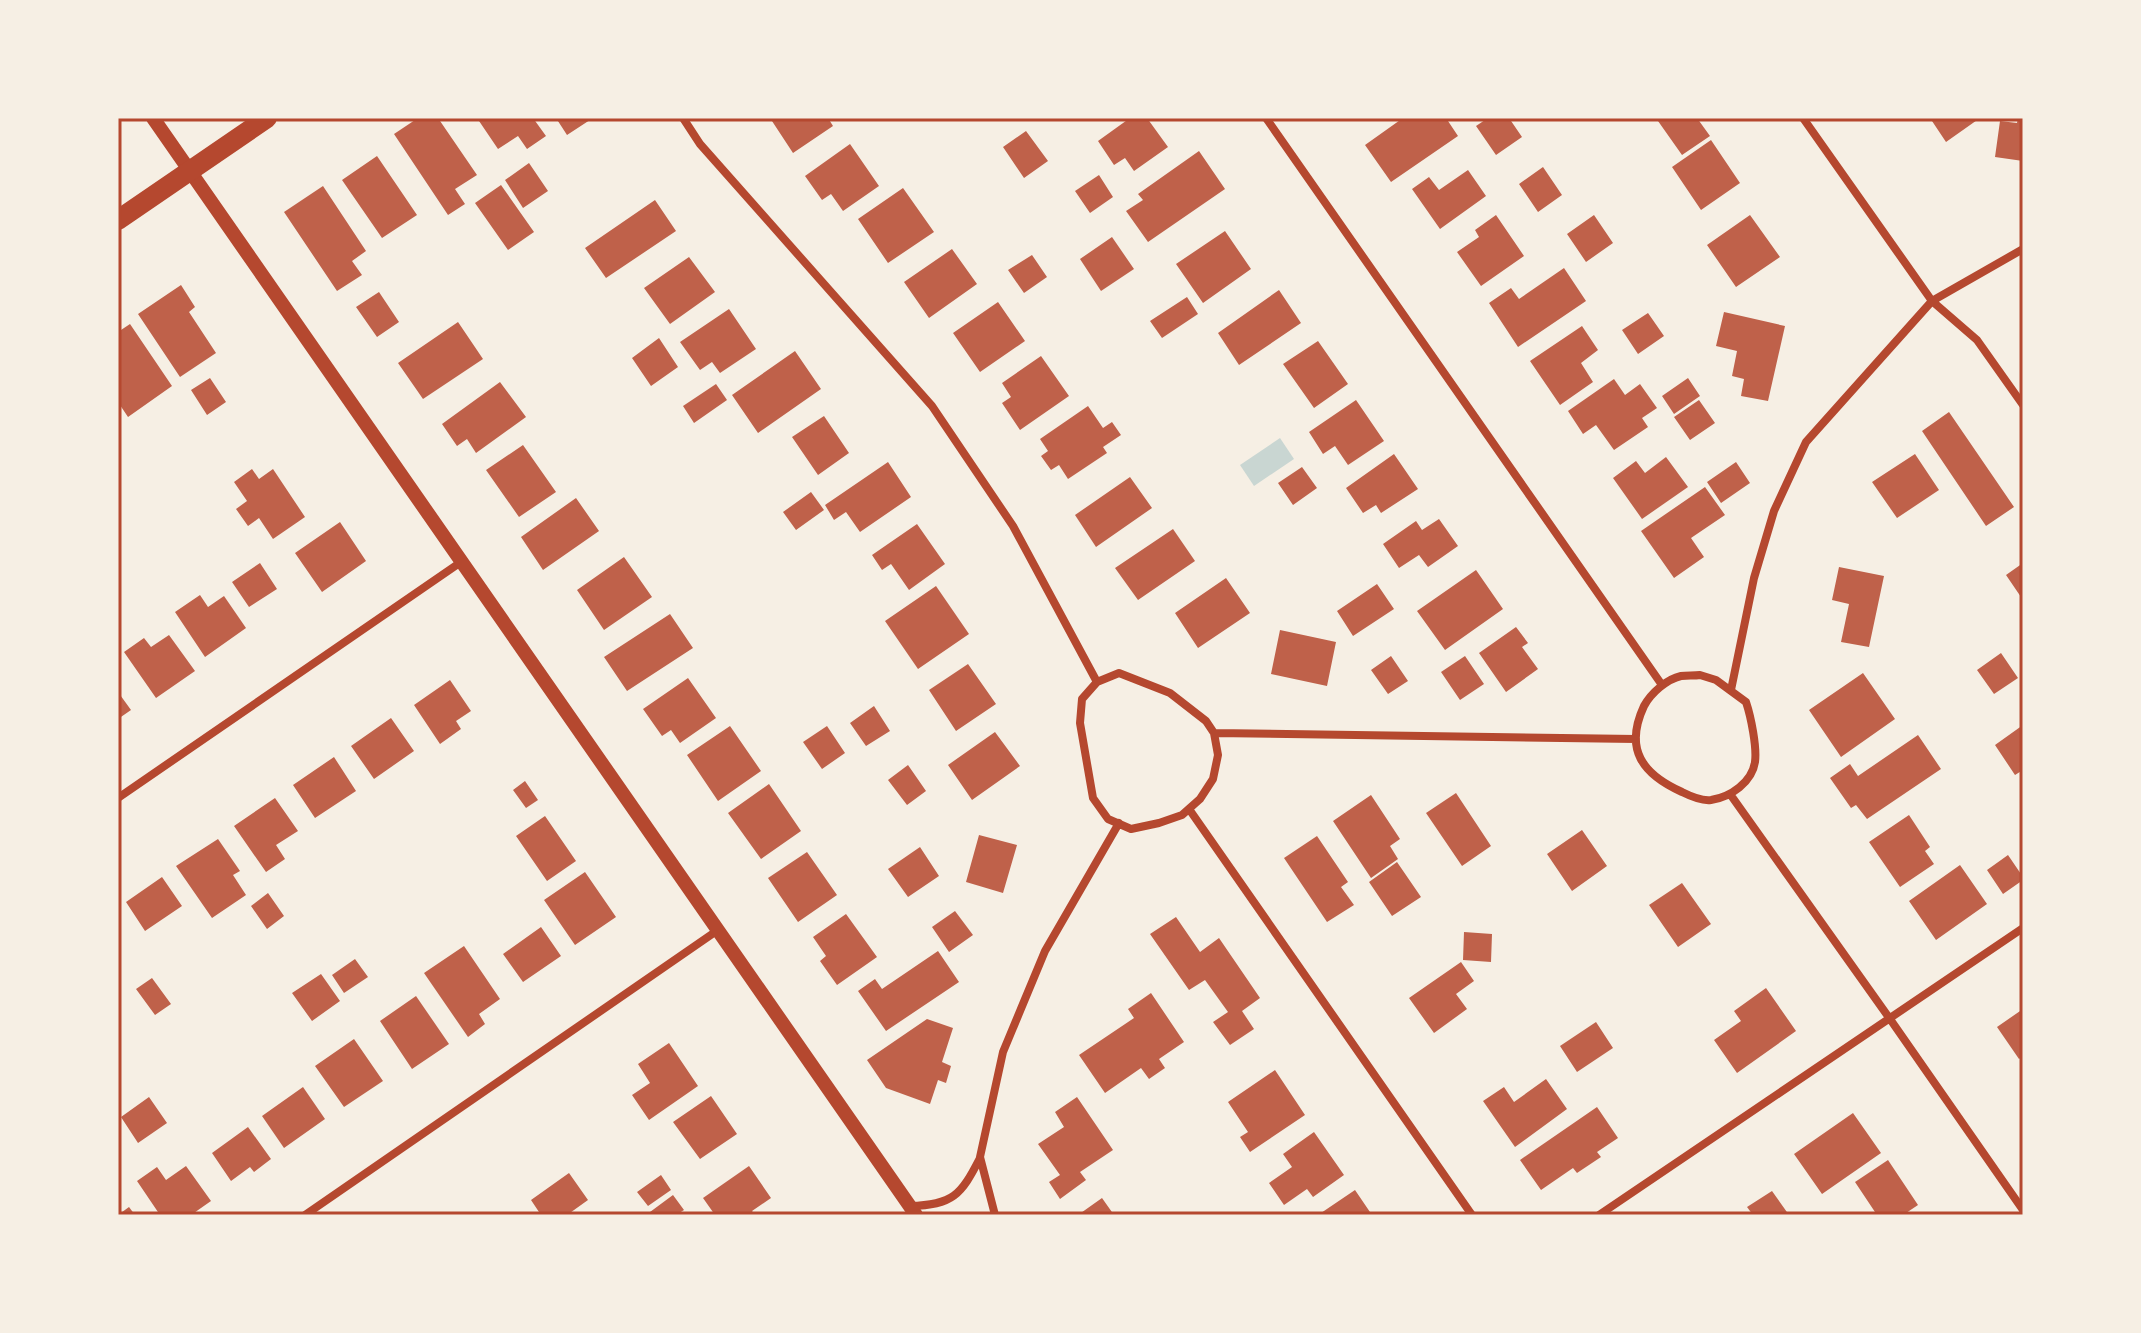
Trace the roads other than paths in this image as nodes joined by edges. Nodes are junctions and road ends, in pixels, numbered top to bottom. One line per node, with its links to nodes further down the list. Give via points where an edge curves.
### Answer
1 (153, 118): 6 (street)
2 (267, 118): 6 (main road)
3 (683, 118): 12 (street, via 700,144 932,406 1013,526)
4 (1266, 118): 13 (street)
5 (1803, 118): 9 (street)
6 (189, 172): 7 (main road); 11 (street)
7 (118, 220)
8 (2023, 249): 9 (street)
9 (1932, 301): 10 (street, via 1977,340); 14 (street, via 1806,442 1774,511)
10 (2023, 405)
11 (461, 562): 18 (street); 22 (street)
12 (1097, 682): 15 (street, via 1119,673 1170,693); 20 (street, via 1082,699 1080,723 1093,798 1108,819)
13 (1662, 685): 14 (street, via 1680,676 1700,675); 16 (street, via 1638,718)
14 (1731, 690): 17 (street, via 1746,702 1755,762 1747,781)
15 (1214, 733): 16 (street); 19 (street, via 1218,755 1213,779)
16 (1636, 739): 17 (street, via 1640,760 1671,787 1709,801)
17 (1730, 794): 23 (street)
18 (118, 798)
19 (1189, 809): 20 (street, via 1131,829); 29 (street)
20 (1119, 823): 24 (street, via 1045,951 1015,1023 1003,1052)
21 (2023, 928): 23 (street)
22 (718, 930): 25 (street); 27 (street)
23 (1890, 1019): 26 (street); 30 (street)
24 (980, 1157): 25 (street, via 967,1184 951,1198); 28 (street)
25 (913, 1210)
26 (2023, 1210)
27 (305, 1215)
28 (995, 1215)
29 (1472, 1215)
30 (1599, 1215)

